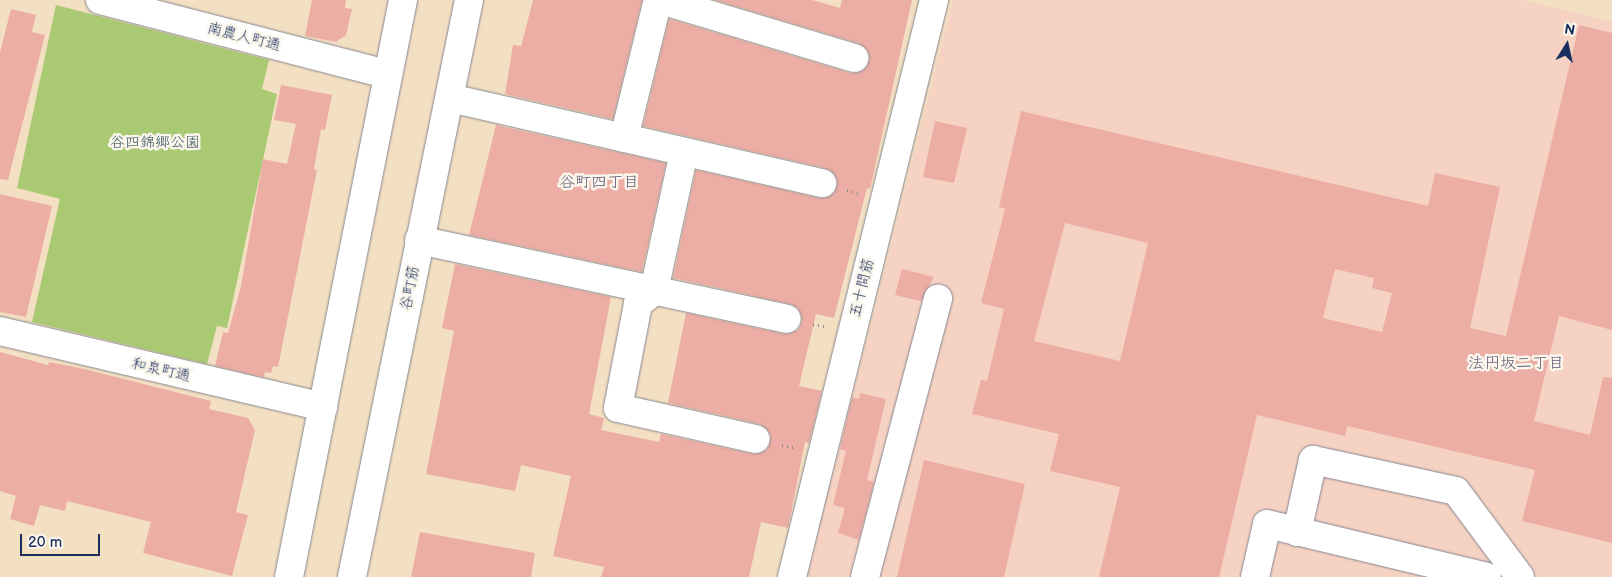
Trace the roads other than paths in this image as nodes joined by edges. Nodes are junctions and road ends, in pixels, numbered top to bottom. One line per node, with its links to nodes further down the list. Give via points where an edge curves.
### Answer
1 (100, 0): 7 (street, 南農人町通)
2 (403, 0): 7 (street)
3 (468, 0): 8 (street, 谷町筋)
4 (659, 0): 6 (street); 9 (street)
5 (934, 0): 22 (street, 五十間筋)
6 (854, 58)
7 (387, 74): 17 (street)
8 (450, 98): 9 (street); 12 (street, 谷町筋)
9 (624, 138): 10 (street)
10 (684, 152): 11 (street); 13 (street)
11 (822, 183)
12 (420, 240): 13 (street); 21 (street, 谷町筋)
13 (654, 291): 15 (street); 18 (street, via 638,304 618,408)
14 (938, 298): 23 (street)
15 (787, 320)
16 (0, 331): 17 (street, 和泉町通)
17 (323, 407): 20 (street)
18 (756, 439)
19 (1298, 532): 24 (street, via 1267,524); 25 (street); 26 (street, via 1313,460 1456,491)
20 (289, 577)
21 (352, 577)
22 (792, 577)
23 (865, 577)
24 (1255, 577)
25 (1487, 577)
26 (1520, 577)

